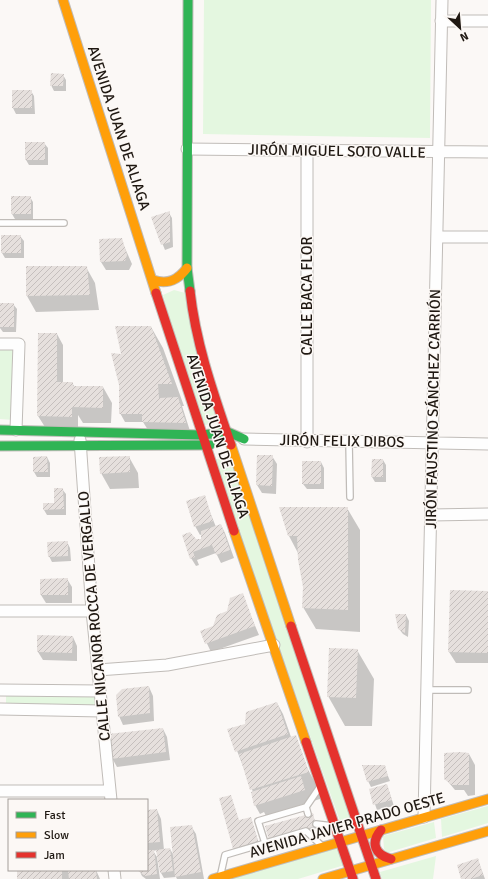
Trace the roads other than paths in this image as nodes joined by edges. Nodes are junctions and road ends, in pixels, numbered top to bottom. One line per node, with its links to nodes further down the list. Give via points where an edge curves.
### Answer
1 (63, 0): 15 (main road, AVENIDA JUAN DE ALIAGA)
2 (188, 0): 6 (main road, AVENIDA JUAN DE ALIAGA)
3 (442, 0): 4 (street, JIRÓN FAUSTINO SÁNCHEZ CARRIÓN)
4 (441, 21): 5 (street); 8 (street, JIRÓN FAUSTINO SÁNCHEZ CARRIÓN)
5 (488, 21)
6 (187, 149): 7 (street, JIRÓN MIGUEL SOTO VALLE); 14 (main road, AVENIDA JUAN DE ALIAGA)
7 (307, 151): 8 (street, JIRÓN MIGUEL SOTO VALLE); 26 (street, CALLE BACA FLOR)
8 (439, 152): 9 (street, JIRÓN MIGUEL SOTO VALLE); 12 (street, JIRÓN FAUSTINO SÁNCHEZ CARRIÓN)
9 (488, 152)
10 (0, 223): 11 (lane)
11 (64, 224)
12 (437, 237): 13 (street); 28 (street, JIRÓN FAUSTINO SÁNCHEZ CARRIÓN)
13 (488, 237)
14 (187, 268): 15 (main road, via 175,281 168,283); 16 (main road, AVENIDA JUAN DE ALIAGA)
15 (153, 280): 17 (main road, AVENIDA JUAN DE ALIAGA)
16 (181, 291): 17 (main road, via 168,291); 22 (main road, AVENIDA JUAN DE ALIAGA)
17 (160, 301): 23 (main road, AVENIDA JUAN DE ALIAGA)
18 (0, 344): 20 (street, via 19,344)
19 (0, 430): 20 (main road)
20 (16, 430): 21 (main road)
21 (79, 432): 23 (main road); 32 (street, CALLE NICANOR ROCCA DE VERGALLO)
22 (228, 432): 23 (main road); 24 (main road); 25 (main road, AVENIDA JUAN DE ALIAGA)
23 (202, 435): 31 (main road, AVENIDA JUAN DE ALIAGA)
24 (244, 439): 25 (main road); 26 (street, JIRÓN FELIX DIBOS)
25 (230, 442): 31 (main road); 33 (main road, AVENIDA JUAN DE ALIAGA)
26 (307, 442): 27 (street, JIRÓN FELIX DIBOS)
27 (349, 442): 28 (street, JIRÓN FELIX DIBOS); 35 (lane)
28 (432, 443): 29 (street, JIRÓN FELIX DIBOS); 37 (street, JIRÓN FAUSTINO SÁNCHEZ CARRIÓN)
29 (488, 444)
30 (0, 446): 32 (main road)
31 (205, 446): 32 (main road); 34 (main road, AVENIDA JUAN DE ALIAGA)
32 (80, 447): 39 (street, CALLE NICANOR ROCCA DE VERGALLO)
33 (238, 467): 34 (main road, via 233,462 223,461 216,468); 59 (main road, AVENIDA JUAN DE ALIAGA)
34 (215, 475): 40 (main road, AVENIDA JUAN DE ALIAGA)
35 (350, 497)
36 (488, 514): 37 (street)
37 (431, 515): 43 (street, JIRÓN FAUSTINO SÁNCHEZ CARRIÓN)
38 (0, 611): 39 (street)
39 (92, 611): 41 (street, CALLE NICANOR ROCCA DE VERGALLO)
40 (274, 645): 41 (street, via 167,665); 48 (main road, AVENIDA JUAN DE ALIAGA)
41 (98, 670): 45 (street, CALLE NICANOR ROCCA DE VERGALLO)
42 (0, 690): 45 (street)
43 (427, 690): 44 (lane); 54 (street, JIRÓN FAUSTINO SÁNCHEZ CARRIÓN)
44 (468, 690)
45 (100, 691): 47 (street, CALLE NICANOR ROCCA DE VERGALLO)
46 (0, 710): 47 (street)
47 (102, 711): 50 (street, CALLE NICANOR ROCCA DE VERGALLO)
48 (321, 784): 52 (lane); 56 (main road, AVENIDA JUAN DE ALIAGA)
49 (0, 791): 50 (street)
50 (110, 796)
51 (488, 799): 54 (main road, AVENIDA JAVIER PRADO OESTE)
52 (306, 807): 53 (lane); 61 (lane, via 258,821)
53 (308, 814)
54 (424, 817): 57 (main road, AVENIDA JAVIER PRADO OESTE)
55 (316, 824): 56 (lane)
56 (335, 826): 60 (main road, AVENIDA JUAN DE ALIAGA)
57 (380, 830): 59 (main road, AVENIDA JAVIER PRADO OESTE); 63 (main road, via 374,838 375,849 379,855)
58 (488, 831): 63 (main road)
59 (362, 835): 60 (main road, AVENIDA JAVIER PRADO OESTE); 64 (main road, AVENIDA JUAN DE ALIAGA)
60 (340, 842): 62 (main road, AVENIDA JAVIER PRADO OESTE); 65 (main road, AVENIDA JUAN DE ALIAGA)
61 (265, 843): 62 (lane, via 307,830); 66 (lane, via 225,855)
62 (323, 847): 66 (main road, AVENIDA JAVIER PRADO OESTE)
63 (391, 859): 64 (main road)
64 (372, 865): 65 (main road); 68 (main road, AVENIDA JUAN DE ALIAGA)
65 (352, 875): 67 (main road)
66 (217, 878)
67 (323, 879)
68 (376, 879)

